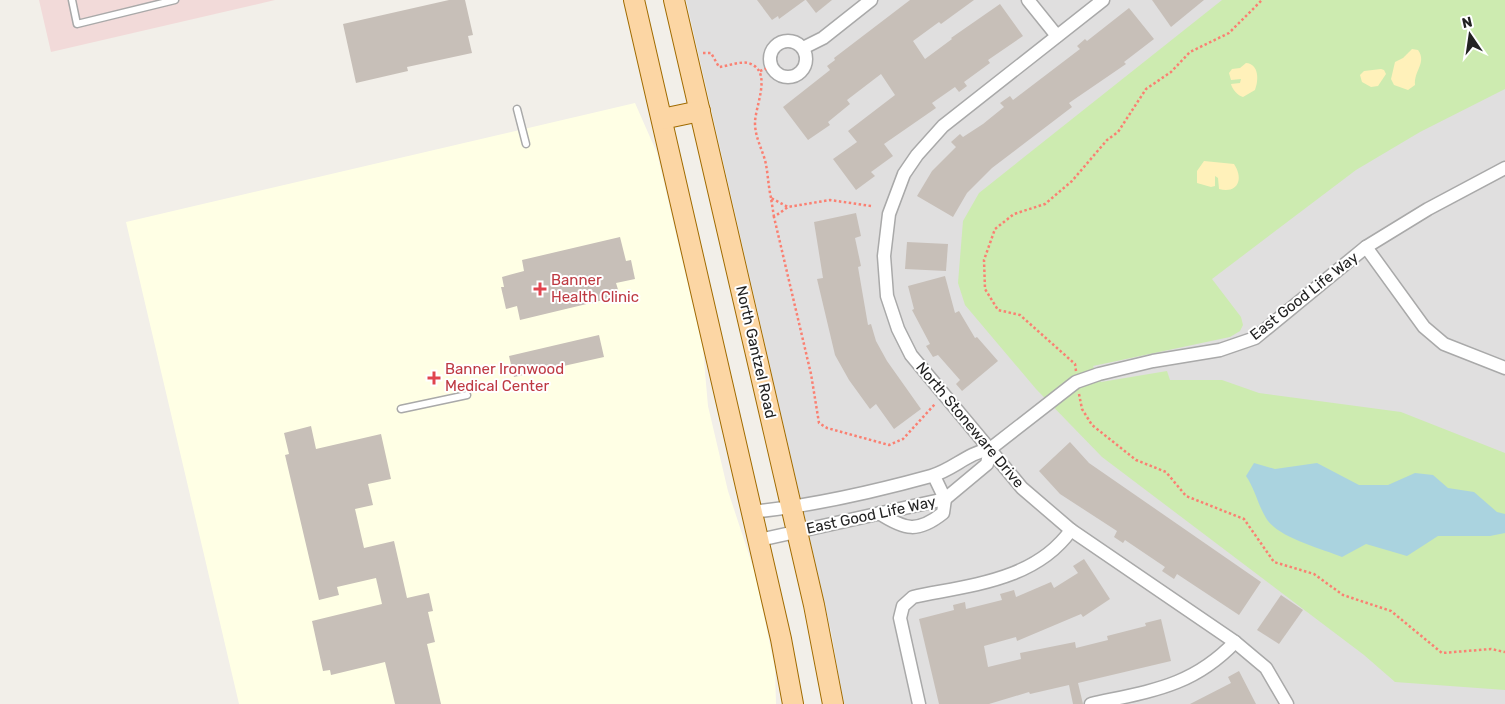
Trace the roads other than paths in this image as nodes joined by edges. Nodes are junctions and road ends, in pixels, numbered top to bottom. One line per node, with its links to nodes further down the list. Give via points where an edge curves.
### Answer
1 (72, 0): 2 (lane, via 78,24)
2 (175, 0)
3 (634, 0): 12 (main road)
4 (674, 0): 11 (main road, North Gantzel Road)
5 (871, 0): 9 (street, via 823,38)
6 (1028, 0): 8 (street)
7 (1103, 0): 8 (street, North Stoneware Drive)
8 (1057, 36): 19 (street, North Stoneware Drive, via 943,126 917,154 895,194 886,228 887,296 898,329 911,356)
9 (803, 48): 9 (street, via 807,60 797,75 780,75 766,69 776,44 788,40)
10 (517, 109): 13 (lane)
11 (700, 111): 12 (main road); 22 (main road, North Gantzel Road)
12 (662, 119): 23 (main road)
13 (526, 144)
14 (1505, 168): 15 (street, East Good Life Way)
15 (1366, 247): 16 (street, via 1424,327 1444,344); 19 (street, East Good Life Way, via 1254,338 1220,350 1153,362 1076,382)
16 (1505, 368)
17 (467, 395): 18 (lane)
18 (400, 409)
19 (990, 449): 20 (street, East Good Life Way, via 975,452); 21 (street, East Good Life Way, via 987,464); 25 (street, North Stoneware Drive, via 1022,488)
20 (934, 476): 21 (street); 22 (street, East Good Life Way)
21 (945, 499): 24 (street, East Good Life Way); 24 (street, via 943,513 931,523 917,527 908,528)
22 (792, 508): 23 (street, East Good Life Way); 26 (main road, North Gantzel Road)
23 (751, 512): 27 (main road)
24 (879, 513): 26 (street, East Good Life Way)
25 (1071, 530): 28 (street, North Stoneware Drive); 31 (street, via 1060,545 1025,570 913,597 903,606 900,618)
26 (797, 531): 27 (street, East Good Life Way); 30 (main road, North Gantzel Road)
27 (758, 540): 29 (main road)
28 (1235, 642): 32 (street, via 1218,659 1185,680); 33 (street, North Stoneware Drive, via 1266,668)
29 (793, 704)
30 (833, 704)
31 (919, 704)
32 (1091, 704)
33 (1286, 704)

